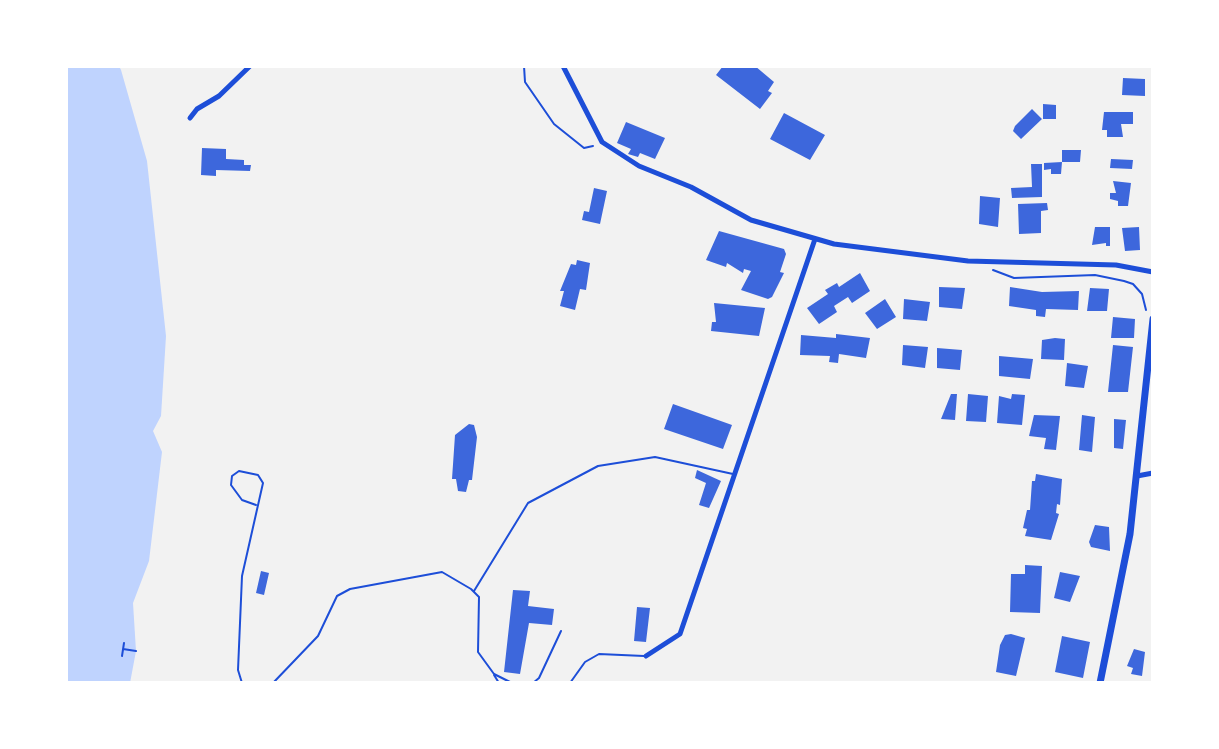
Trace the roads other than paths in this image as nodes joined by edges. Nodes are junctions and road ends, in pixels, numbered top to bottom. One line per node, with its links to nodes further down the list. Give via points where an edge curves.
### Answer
1 (250, 66): 3 (street)
2 (563, 66): 4 (street, via 602,142 639,166 751,220)
3 (190, 118)
4 (815, 239): 5 (street, via 987,263 1116,265); 8 (street)
5 (1153, 272)
6 (1153, 319): 9 (main road)
7 (1153, 473): 9 (street)
8 (735, 474): 11 (lane, via 655,457 598,466 528,503); 13 (street, via 680,634)
9 (1137, 476): 21 (main road)
10 (256, 505): 10 (lane, via 242,500 231,485 239,471 258,475 263,483); 15 (lane, via 242,576)
11 (474, 591): 14 (lane, via 479,597 478,652); 16 (lane, via 442,572 350,589 337,596 318,636)
12 (561, 631): 19 (lane)
13 (646, 656): 20 (lane, via 599,654 585,662)
14 (494, 674): 17 (lane); 18 (lane)
15 (242, 683)
16 (273, 683)
17 (499, 683)
18 (512, 683)
19 (533, 683)
20 (570, 683)
21 (1100, 683)

